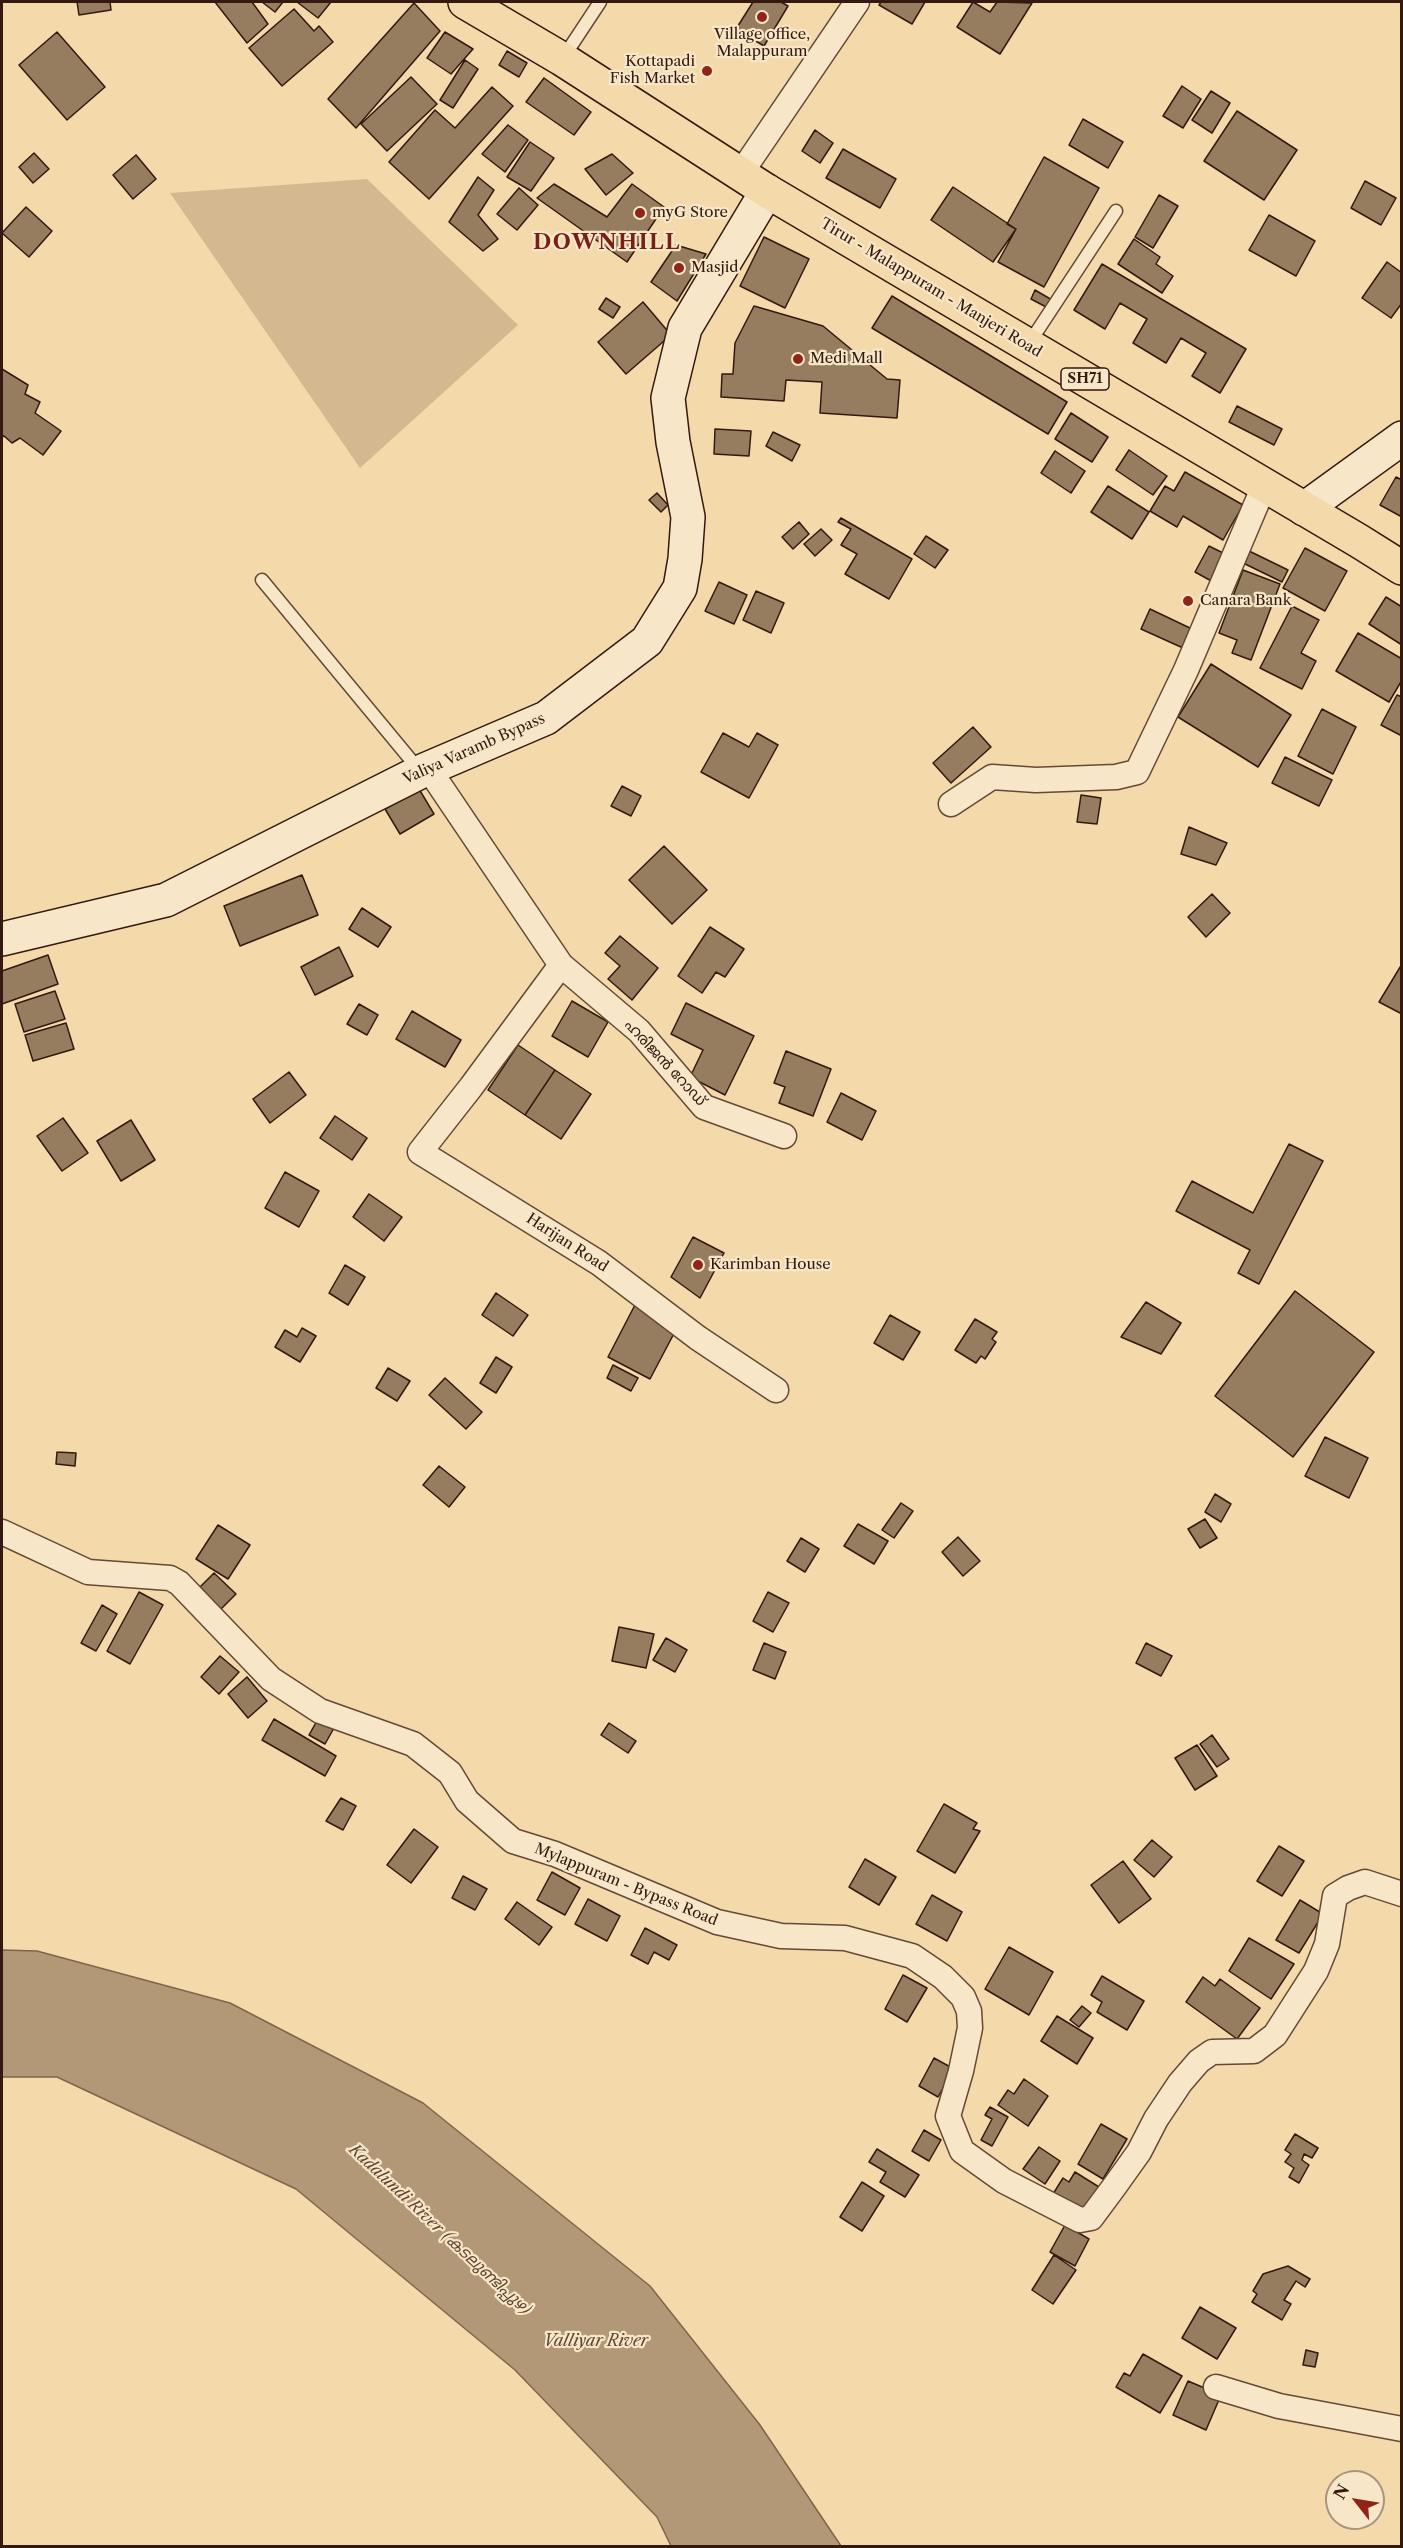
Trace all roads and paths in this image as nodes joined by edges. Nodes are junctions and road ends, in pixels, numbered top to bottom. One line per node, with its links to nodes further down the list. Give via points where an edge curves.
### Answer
1 (465, 2): 4 (main road, Tirur - Malappuram - Manjeri Road / SH71)
2 (600, 2): 4 (lane)
3 (857, 2): 5 (street)
4 (562, 59): 5 (main road, Tirur - Malappuram - Manjeri Road / SH71)
5 (754, 182): 7 (main road, Tirur - Malappuram - Manjeri Road / SH71); 13 (street, Valiya Varamb Bypass, via 685,328 668,398 688,517 680,588 647,641 546,718)
6 (1116, 211): 7 (lane)
7 (1028, 346): 9 (main road, Tirur - Malappuram - Manjeri Road / SH71)
8 (1401, 438): 10 (street)
9 (1263, 486): 10 (main road, Tirur - Malappuram - Manjeri Road / SH71); 14 (street, via 1186,670 1137,772 1116,777 1036,780 992,777)
10 (1304, 509): 11 (main road, Tirur - Malappuram - Manjeri Road / SH71)
11 (1401, 568)
12 (262, 580): 13 (lane)
13 (424, 770): 15 (street, Valiya Varamb Bypass, via 166,900); 16 (street, ഹരിജൻ റോഡ്)
14 (951, 804)
15 (2, 939)
16 (561, 965): 17 (street, ഹരിജൻ റോഡ്, via 639,1031 704,1107); 18 (street, Harijan Road, via 420,1152 599,1263 698,1338)
17 (784, 1136)
18 (776, 1390)
19 (2, 1532): 20 (street, Mylappuram - Bypass Road, via 88,1572 170,1578 179,1583 271,1679 320,1711 413,1744 450,1773 467,1801 513,1841 555,1854 717,1922 781,1936 845,1938 912,1956 943,1977 963,1997 969,2011 970,2028 948,2116 962,2151 1004,2181 1080,2220 1091,2218 1139,2152 1180,2083 1199,2061 1212,2052 1254,2051 1275,2035 1316,1971 1327,1944 1335,1896 1365,1882)
20 (1401, 1894)
21 (1216, 2387): 22 (street, via 1279,2406)
22 (1401, 2429)

